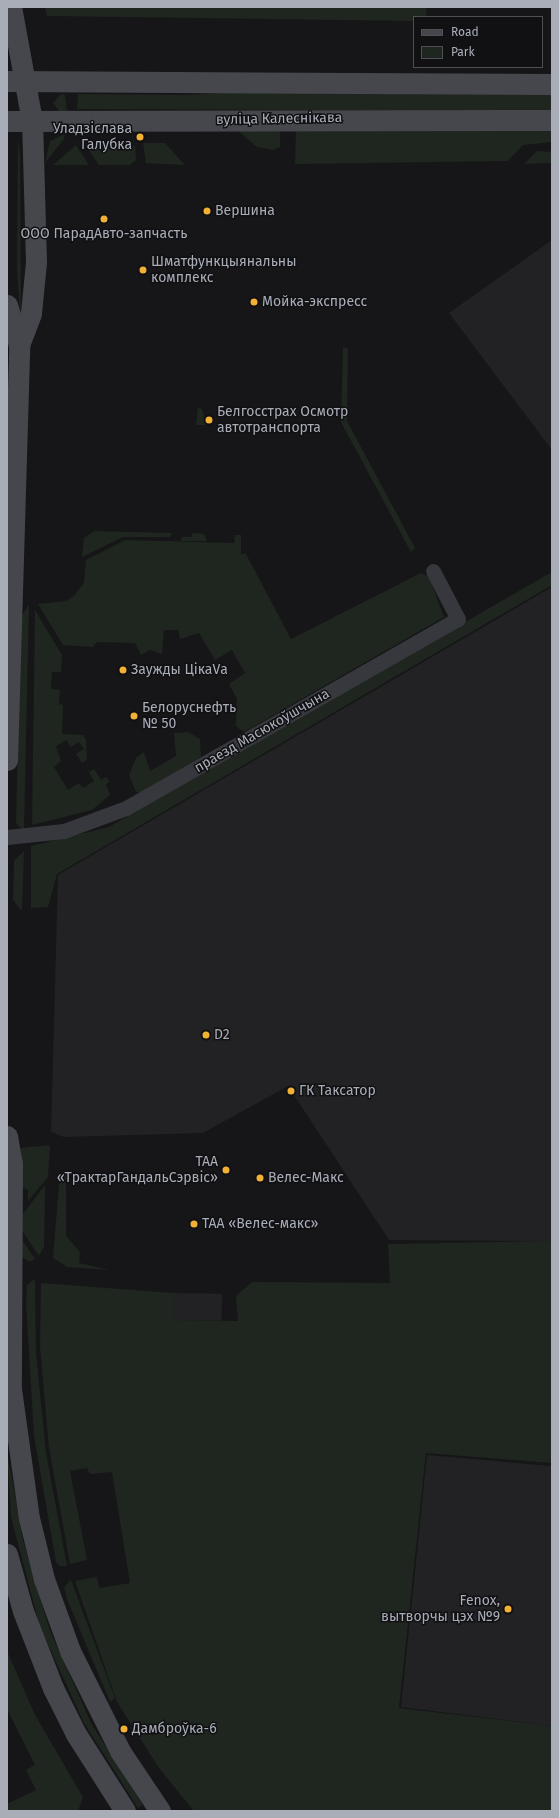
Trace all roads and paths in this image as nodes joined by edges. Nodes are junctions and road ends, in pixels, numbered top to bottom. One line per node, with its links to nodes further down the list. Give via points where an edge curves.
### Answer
1 (11, 7): 2 (main road)
2 (17, 81): 3 (main road); 6 (main road)
3 (552, 84)
4 (552, 120): 6 (main road, вуліца Калеснікава)
5 (7, 121): 6 (main road, вуліца Калеснікава)
6 (32, 121): 8 (main road, via 36,262 31,313)
7 (7, 305): 8 (main road)
8 (19, 345): 10 (main road)
9 (433, 571): 11 (street, праезд Масюкоўшчына, via 458,619 126,808 64,831)
10 (7, 760)
11 (7, 837)
12 (7, 1136): 15 (main road, via 12,1163 11,1389 29,1518 44,1579 70,1652 120,1751)
13 (7, 1554): 14 (main road, via 23,1611 53,1688 76,1734)
14 (125, 1811)
15 (160, 1811)

